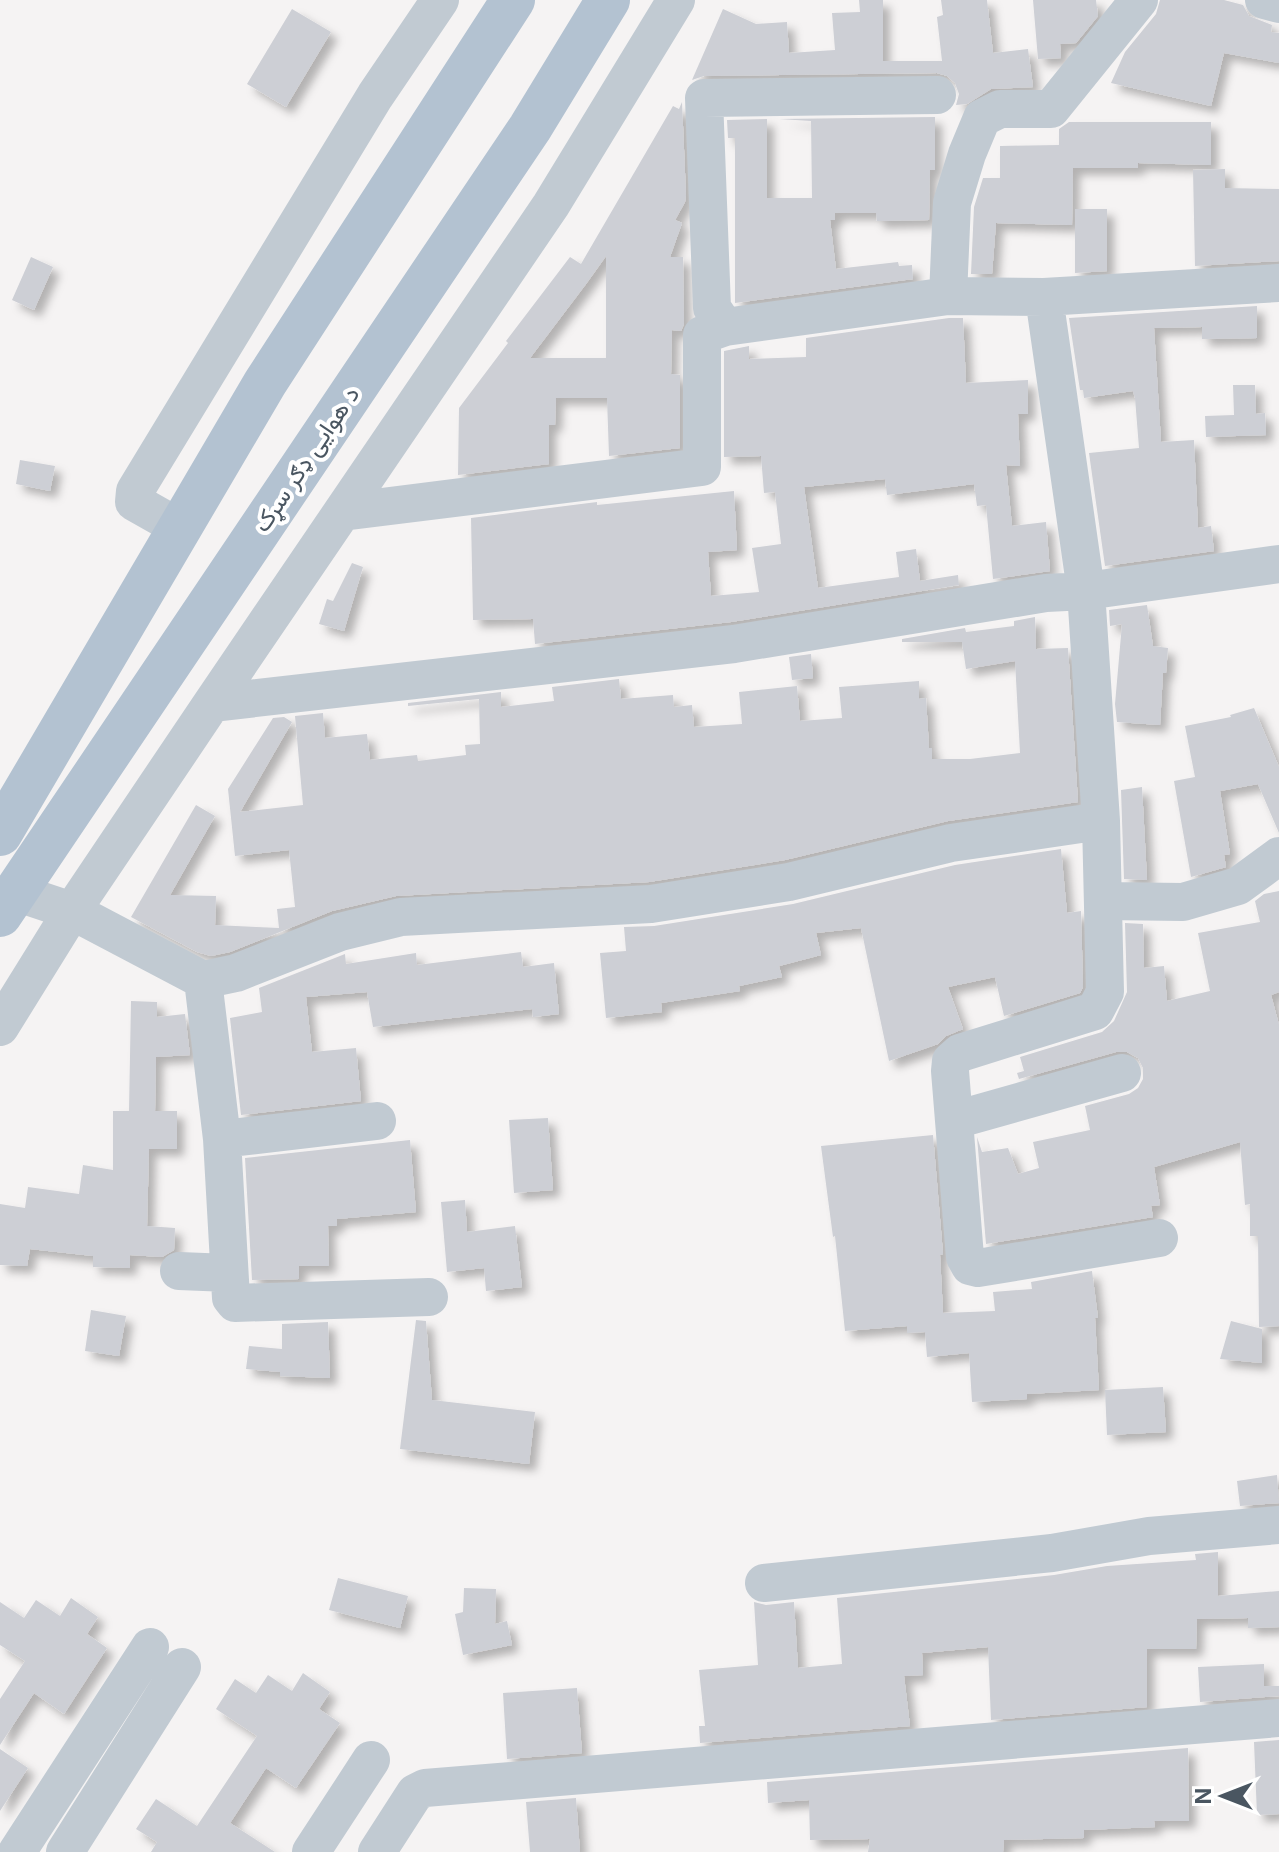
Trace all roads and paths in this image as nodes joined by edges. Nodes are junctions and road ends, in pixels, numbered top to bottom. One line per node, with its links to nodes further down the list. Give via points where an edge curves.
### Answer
1 (440, 0): 14 (street, via 375,96 135,491 134,502)
2 (513, 0): 14 (main road, via 265,383)
3 (608, 0): 22 (main road, د هوایی ډګر سړک, via 530,128)
4 (676, 0): 13 (street, via 551,205)
5 (1139, 0): 10 (street, via 1051,109 1000,109 982,118 952,203)
6 (1264, 0): 7 (street)
7 (1279, 4)
8 (937, 95): 12 (street, via 704,98 712,308)
9 (1279, 283): 11 (street)
10 (948, 296): 11 (street); 12 (street)
11 (1044, 297): 16 (street)
12 (725, 327): 13 (street, via 702,335 702,467)
13 (342, 512): 17 (street)
14 (180, 528): 19 (main road)
15 (1279, 564): 16 (street)
16 (1086, 591): 17 (street, via 734,644); 18 (street)
17 (212, 703): 23 (street)
18 (1101, 821): 21 (street); 24 (street, via 951,843 789,882 651,904 401,917 340,932 236,973)
19 (0, 834)
20 (1279, 856): 21 (street, via 1238,886 1183,902)
21 (1103, 901): 27 (street, via 1106,981 1101,1003 1095,1011 960,1053 950,1071)
22 (7, 904): 23 (street)
23 (72, 911): 24 (street); 25 (street)
24 (203, 980): 29 (street)
25 (0, 1027)
26 (1122, 1073): 27 (street)
27 (955, 1120): 30 (street, via 965,1257 970,1266)
28 (377, 1121): 29 (street)
29 (222, 1139): 32 (street)
30 (1159, 1238)
31 (179, 1271): 32 (street)
32 (229, 1273): 33 (street, via 235,1303)
33 (429, 1297)
34 (1279, 1525): 35 (street)
35 (764, 1583)
36 (150, 1647): 40 (street)
37 (182, 1667): 41 (street)
38 (1279, 1718): 43 (street, via 425,1788 415,1793)
39 (371, 1760): 42 (street)
40 (17, 1852)
41 (65, 1852)
42 (311, 1852)
43 (377, 1852)

